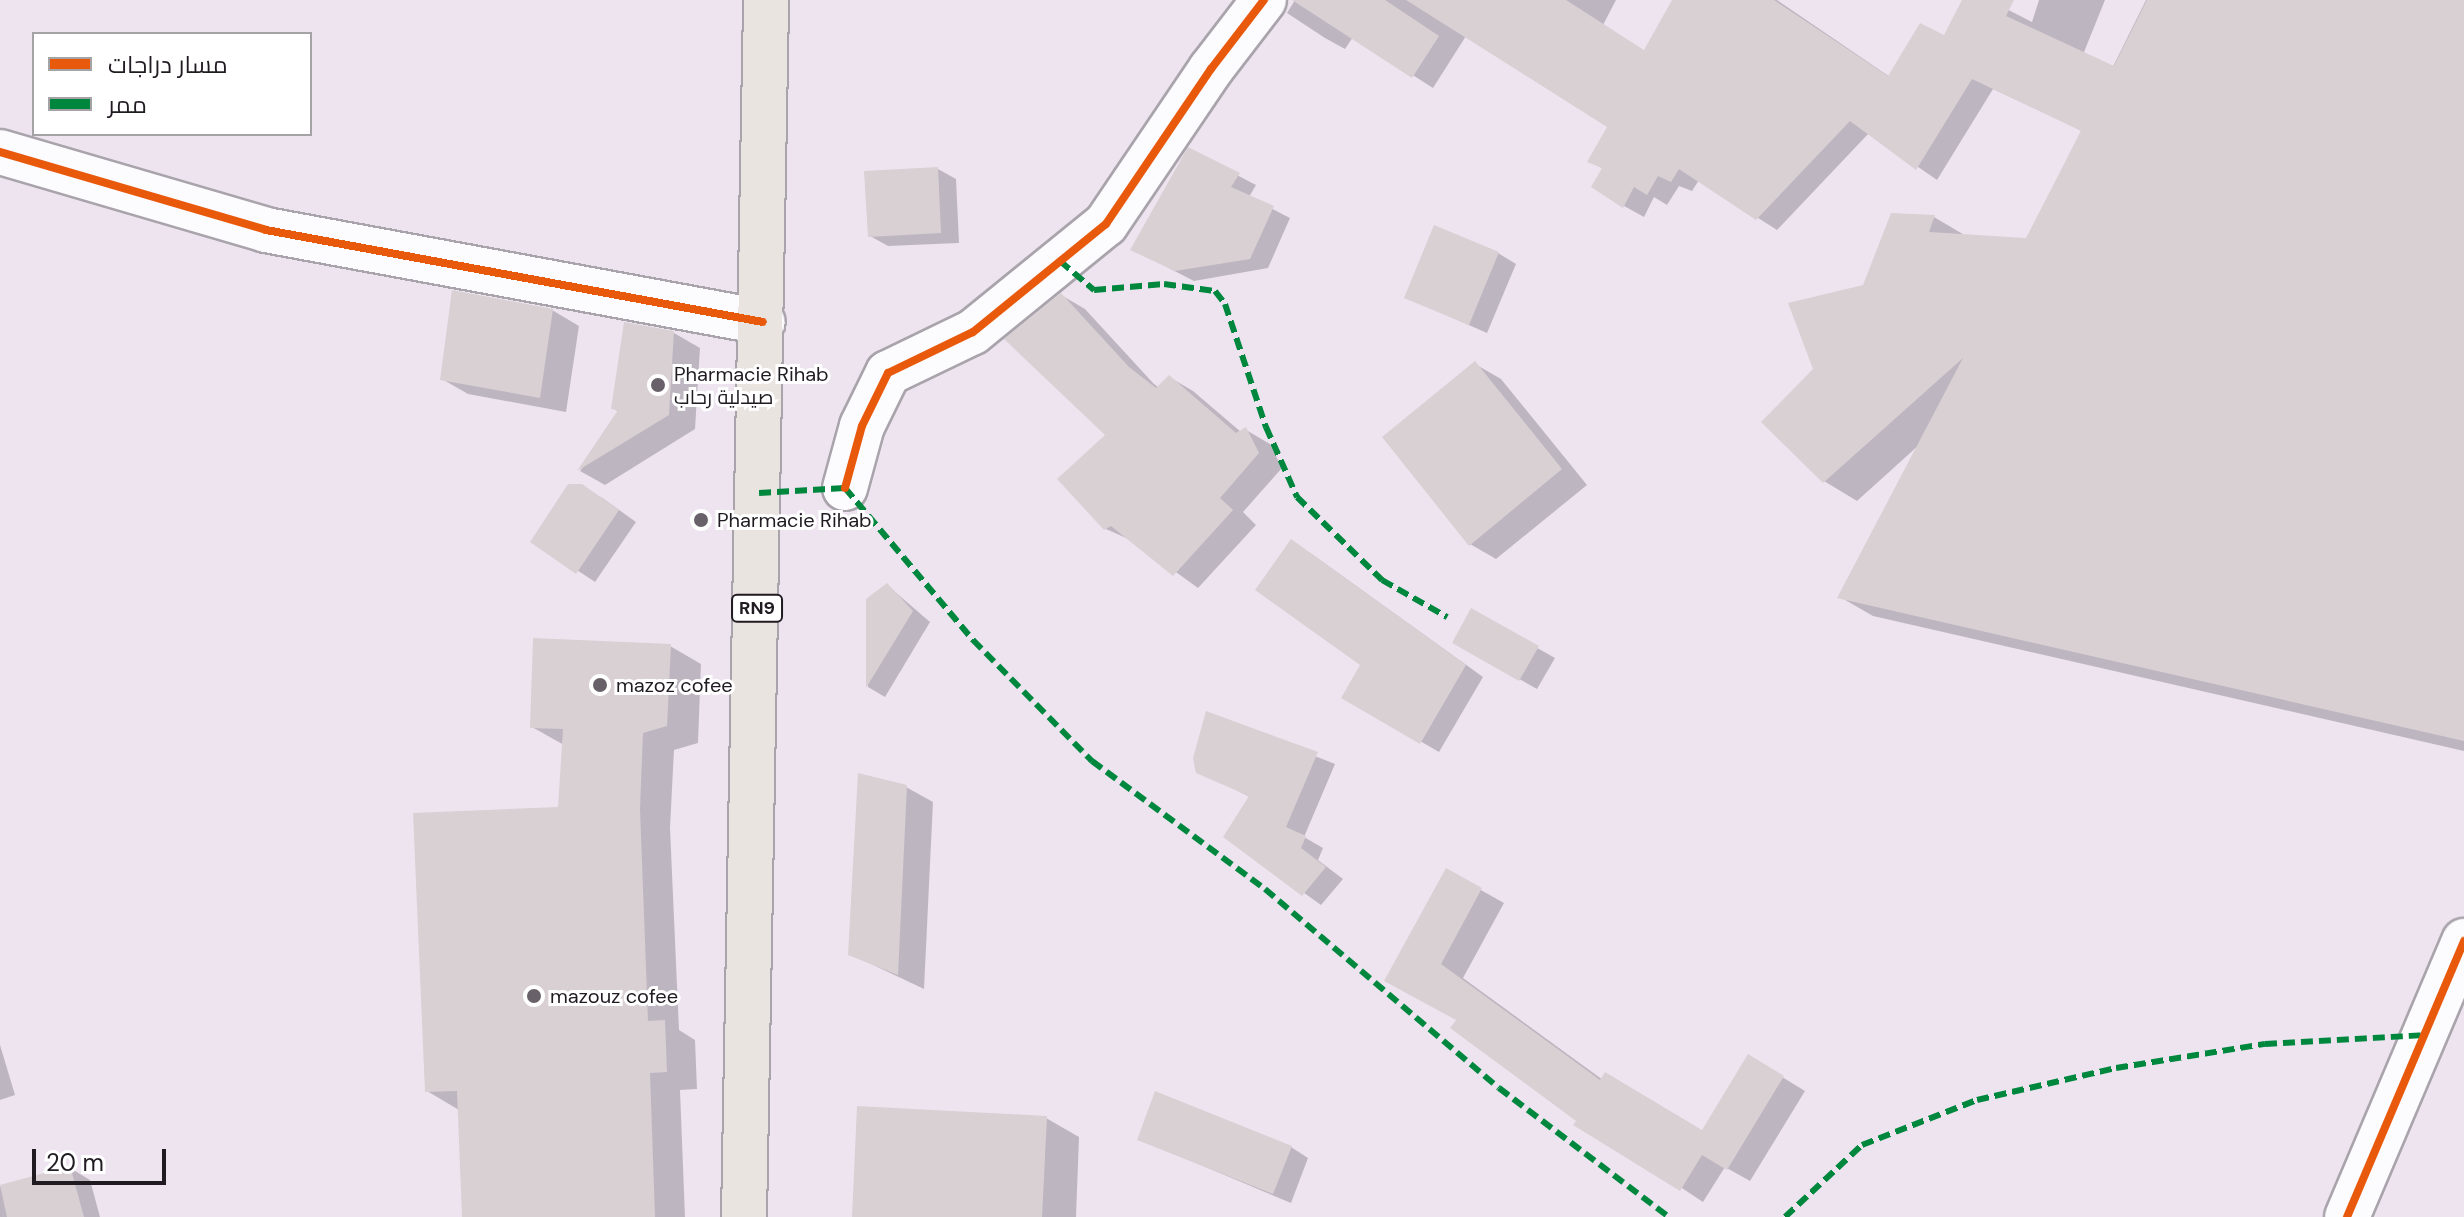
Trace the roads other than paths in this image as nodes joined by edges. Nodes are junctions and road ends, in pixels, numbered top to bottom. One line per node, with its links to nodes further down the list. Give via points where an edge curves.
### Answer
1 (766, 0): 4 (main road, RN9)
2 (1264, 0): 5 (street, via 1106,224 973,332 888,373 862,426)
3 (0, 152): 4 (street, via 266,230)
4 (763, 322): 7 (main road, RN9)
5 (845, 488)
6 (2464, 941): 8 (street)
7 (744, 1217)
8 (2347, 1217)

